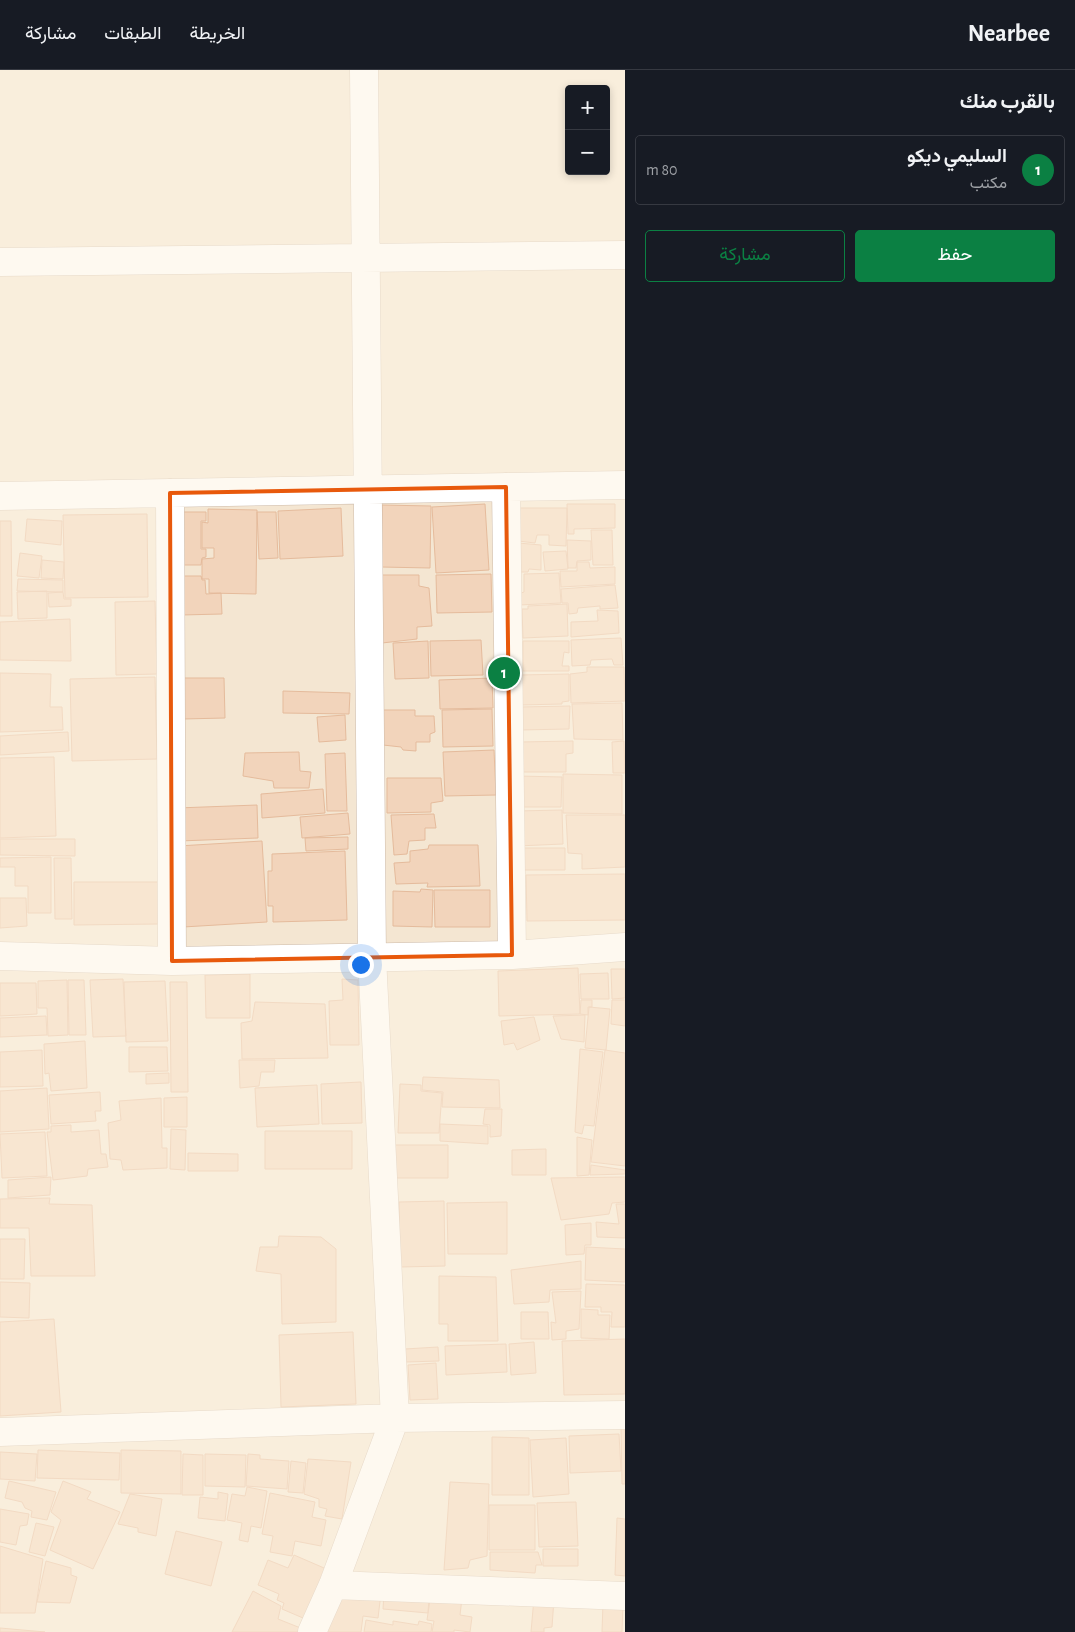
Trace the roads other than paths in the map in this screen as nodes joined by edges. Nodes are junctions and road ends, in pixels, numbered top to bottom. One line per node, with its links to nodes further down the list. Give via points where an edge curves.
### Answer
1 (364, 70): 3 (street)
2 (625, 255): 3 (street)
3 (367, 258): 4 (street); 7 (street)
4 (0, 262)
5 (625, 484): 6 (street)
6 (506, 487): 7 (street); 11 (street)
7 (369, 489): 8 (street); 13 (street)
8 (170, 493): 9 (street); 14 (street)
9 (0, 496)
10 (625, 947): 11 (street)
11 (512, 955): 13 (street)
12 (0, 956): 14 (street)
13 (372, 957): 14 (street); 16 (street)
14 (172, 961)
15 (625, 1415): 16 (street)
16 (395, 1418): 17 (street); 18 (street)
17 (0, 1432)
18 (333, 1585): 19 (street); 20 (street)
19 (625, 1596)
20 (312, 1632)

